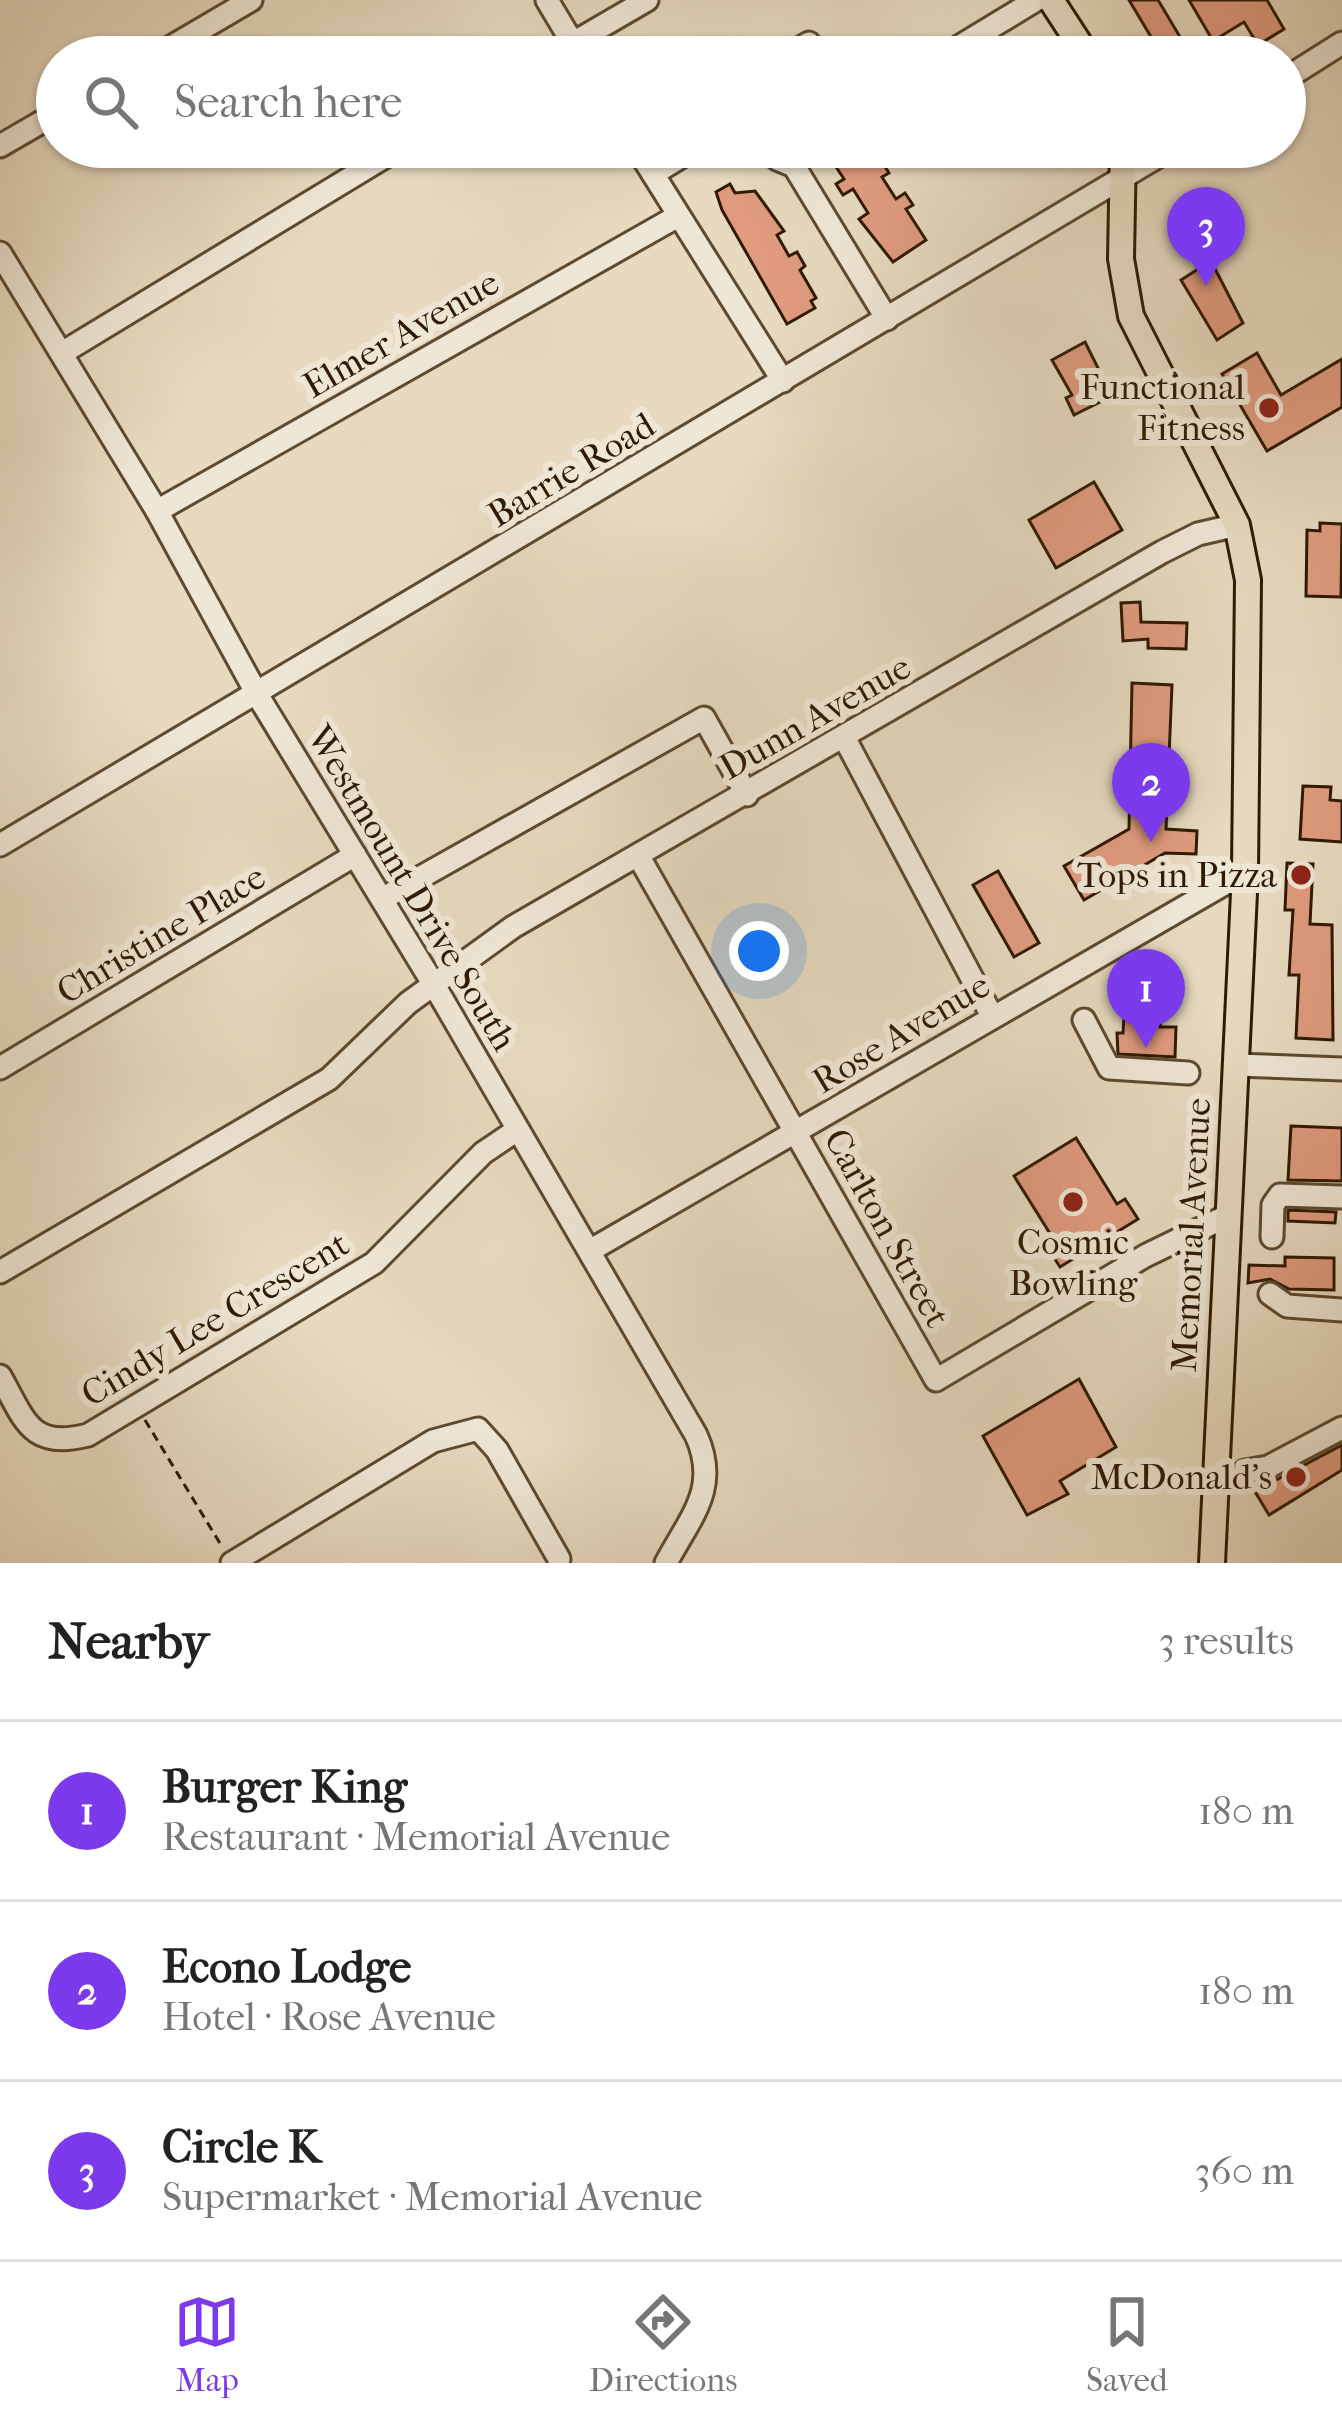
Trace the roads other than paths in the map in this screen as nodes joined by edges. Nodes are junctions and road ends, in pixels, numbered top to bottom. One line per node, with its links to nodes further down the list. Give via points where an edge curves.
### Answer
1 (251, 0): 6 (street)
2 (547, 0): 7 (street)
3 (646, 0): 8 (street)
4 (1036, 0): 9 (street)
5 (1052, 0): 10 (main road)
6 (190, 36)
7 (569, 36)
8 (596, 36)
9 (977, 36)
10 (1075, 36)
11 (1342, 44): 12 (street)
12 (1306, 66)
13 (36, 125): 14 (street)
14 (0, 146)
15 (366, 168): 26 (street)
16 (650, 168): 21 (street)
17 (663, 168): 21 (street)
18 (803, 168): 25 (street)
19 (1122, 168): 22 (main road, Memorial Avenue)
20 (1139, 168): 22 (street, Barrie Road)
21 (653, 174): 23 (street)
22 (1122, 178): 25 (street, Barrie Road); 29 (main road, Memorial Avenue, via 1121,259 1132,316)
23 (678, 215): 27 (street); 28 (street, Elmer Avenue)
24 (0, 253): 26 (street, Westmount Drive South)
25 (887, 319): 27 (street, Barrie Road)
26 (62, 353): 28 (street, Westmount Drive South)
27 (784, 382): 30 (street, Barrie Road)
28 (157, 511): 30 (street, Westmount Drive South)
29 (1237, 525): 31 (street, Dunn Avenue, via 1162,552); 36 (main road, Memorial Avenue, via 1248,580)
30 (258, 696): 33 (street, Barrie Road); 34 (street, Westmount Drive South)
31 (844, 739): 32 (street, Dunn Avenue); 39 (street)
32 (747, 795): 35 (street, Dunn Avenue); 37 (street, via 704,718)
33 (0, 844)
34 (355, 855): 37 (street, Westmount Drive South); 42 (street, Christine Place)
35 (639, 857): 38 (street, Dunn Avenue, via 513,927); 46 (street, Carlton Street)
36 (1245, 872): 39 (street, Rose Avenue); 41 (main road, Memorial Avenue)
37 (382, 899): 38 (street, Westmount Drive South)
38 (434, 985): 45 (street, Westmount Drive South); 51 (street, via 299,1099)
39 (992, 1016): 46 (street, Rose Avenue)
40 (1084, 1020): 44 (street, via 1109,1068)
41 (1236, 1064): 43 (street); 48 (main road, Memorial Avenue)
42 (0, 1068)
43 (1342, 1069)
44 (1188, 1072)
45 (518, 1130): 50 (street, Westmount Drive South); 54 (street, Cindy Lee Crescent, via 482,1153 374,1263 88,1435 45,1439)
46 (797, 1134): 48 (street, Carlton Street, via 936,1381); 50 (street, Rose Avenue)
47 (1342, 1197): 49 (street, via 1280,1195)
48 (1227, 1216): 60 (main road, Memorial Avenue)
49 (1272, 1237)
50 (591, 1250): 59 (street, Westmount Drive South, via 707,1462 704,1492)
51 (0, 1272)
52 (1270, 1294): 53 (street, via 1287,1306)
53 (1342, 1310)
54 (0, 1376)
55 (1342, 1428): 56 (street)
56 (1245, 1471)
57 (226, 1553): 58 (street, via 433,1442 478,1429)
58 (560, 1562)
59 (666, 1563)
60 (1211, 1563)

